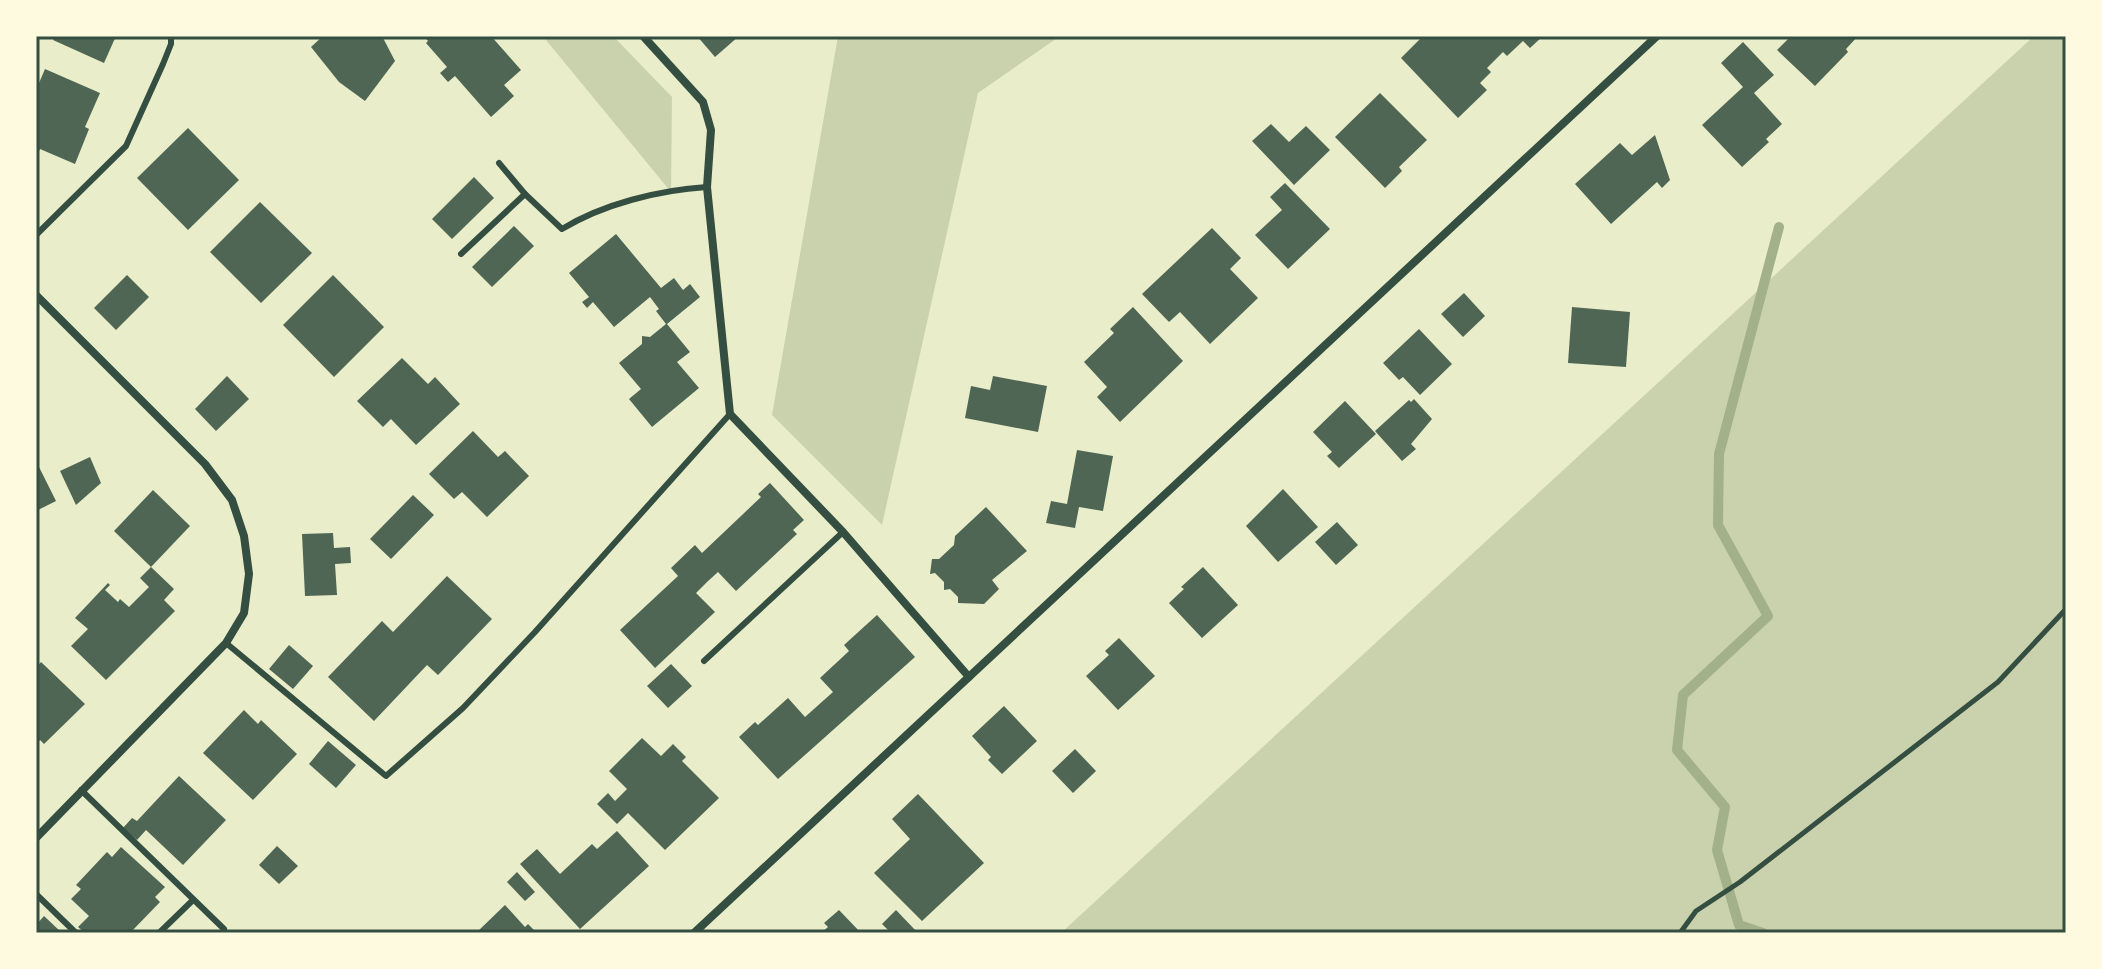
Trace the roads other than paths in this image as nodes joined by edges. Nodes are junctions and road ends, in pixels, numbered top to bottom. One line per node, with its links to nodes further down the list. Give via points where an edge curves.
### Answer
1 (171, 36): 7 (lane, via 126,146)
2 (643, 36): 5 (street, via 703,102 711,130)
3 (1657, 36): 14 (street)
4 (499, 163): 6 (lane)
5 (707, 187): 6 (lane, via 678,189 614,207 562,229); 10 (street)
6 (525, 194): 8 (lane)
7 (36, 235)
8 (461, 254)
9 (36, 295): 12 (street, via 205,464 232,500 249,574 244,613)
10 (730, 414): 11 (street); 12 (lane, via 463,708 386,776)
11 (843, 532): 13 (lane); 14 (street)
12 (226, 643): 15 (street)
13 (704, 661)
14 (969, 677): 22 (street)
15 (81, 790): 16 (street); 18 (lane)
16 (36, 838)
17 (36, 894): 20 (lane)
18 (193, 900): 19 (lane); 21 (lane)
19 (224, 929)
20 (76, 933)
21 (159, 933)
22 (694, 933)

